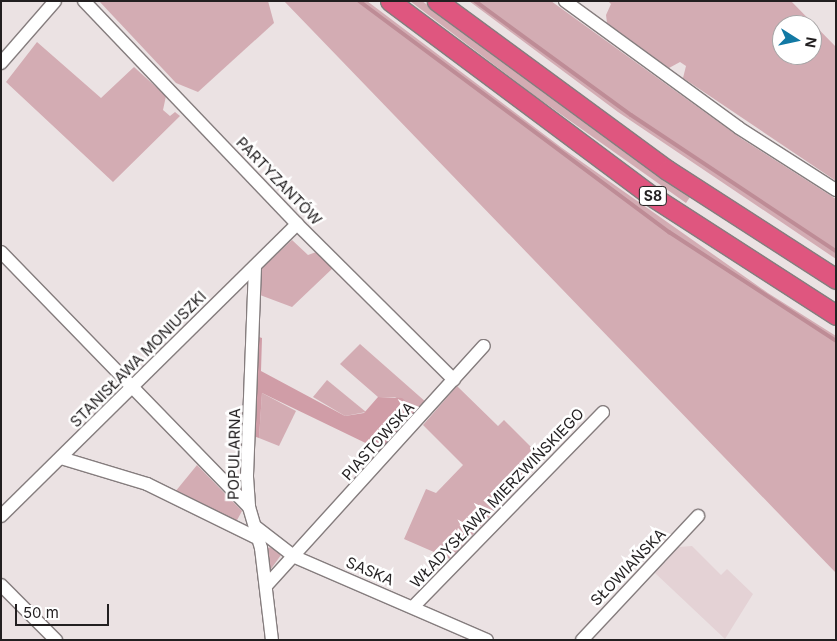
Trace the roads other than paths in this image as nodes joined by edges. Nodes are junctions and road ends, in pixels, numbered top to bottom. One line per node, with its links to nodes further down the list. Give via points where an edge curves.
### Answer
1 (55, 1): 6 (street)
2 (84, 1): 8 (street, PARTYZANTÓW)
3 (390, 1): 12 (highway, S8, via 650,195)
4 (437, 1): 11 (highway, S8, via 667,170)
5 (564, 1): 7 (street, via 739,128)
6 (1, 63)
7 (836, 190)
8 (297, 224): 10 (street, STANISŁAWA MONIUSZKI); 14 (street, PARTYZANTÓW)
9 (1, 252): 15 (street)
10 (255, 267): 15 (street, STANISŁAWA MONIUSZKI); 18 (street, POPULARNA, via 247,478)
11 (836, 279)
12 (836, 315)
13 (484, 346): 14 (street, PIASTOWSKA)
14 (454, 380): 22 (street, PIASTOWSKA)
15 (135, 387): 17 (street, STANISŁAWA MONIUSZKI); 18 (street)
16 (603, 412): 25 (street, WŁADYSŁAWA MIERZWIŃSKIEGO)
17 (61, 458): 19 (street, STANISŁAWA MONIUSZKI); 21 (street, SASKA, via 147,484)
18 (249, 508): 21 (street, POPULARNA)
19 (1, 516)
20 (698, 516): 29 (street, SŁOWIAŃSKA)
21 (258, 533): 22 (street, SASKA); 24 (street, POPULARNA)
22 (296, 557): 24 (street, PIASTOWSKA); 25 (street, SASKA)
23 (1, 585): 26 (street)
24 (266, 586): 27 (street, POPULARNA)
25 (413, 607): 28 (street, SASKA)
26 (56, 640)
27 (272, 640)
28 (487, 640)
29 (582, 640)

